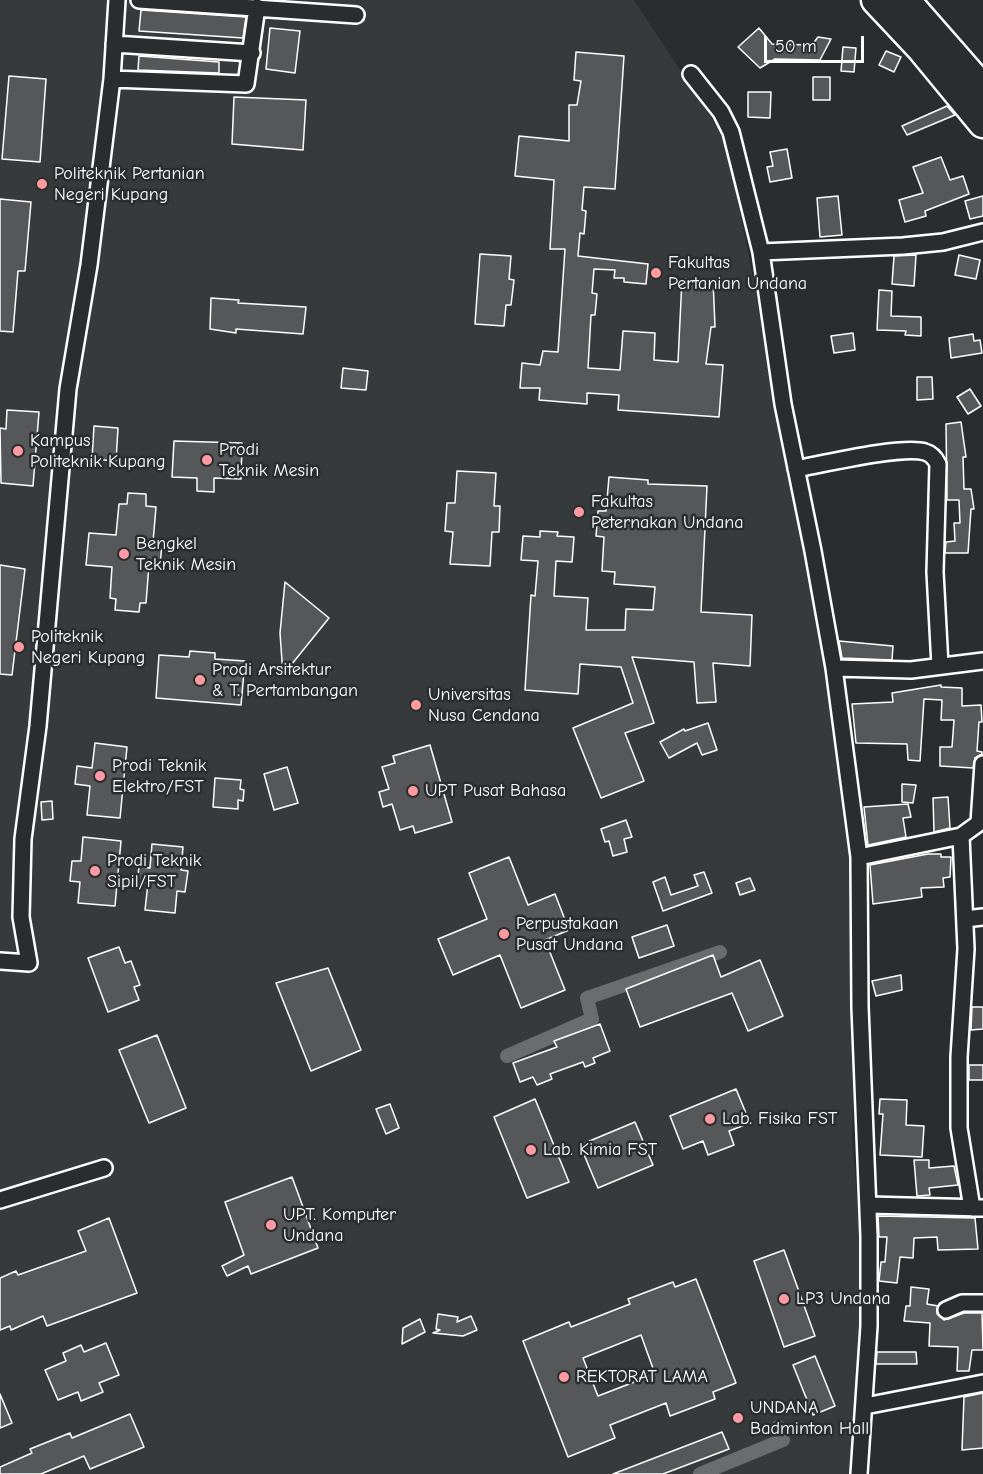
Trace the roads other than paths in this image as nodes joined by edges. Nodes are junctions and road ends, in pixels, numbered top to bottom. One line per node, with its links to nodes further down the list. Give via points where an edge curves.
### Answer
1 (117, 0): 7 (street)
2 (139, 0): 5 (street)
3 (876, 0): 12 (highway)
4 (905, 0): 10 (highway)
5 (257, 7): 6 (street); 8 (street)
6 (356, 15)
7 (114, 44): 8 (street); 11 (street)
8 (252, 53): 11 (street, via 248,81 241,86)
9 (691, 74): 14 (street, via 721,112 731,132)
10 (979, 78)
11 (112, 79): 24 (street, via 89,265 68,388 39,714 23,839 21,917 29,963)
12 (983, 123)
13 (983, 232): 14 (street, via 944,242 903,246)
14 (761, 252): 15 (street)
15 (796, 469): 17 (street, via 909,451 928,453 934,458 938,464 935,572); 18 (street)
16 (983, 661): 17 (street)
17 (940, 666): 18 (street, via 911,670)
18 (834, 668): 21 (street)
19 (983, 764): 20 (street, via 979,823)
20 (961, 836): 21 (street); 23 (street)
21 (859, 857): 27 (street, via 860,1007)
22 (983, 917): 23 (street)
23 (965, 919): 28 (street, via 959,1128)
24 (0, 960)
25 (104, 1168): 26 (street)
26 (0, 1200)
27 (869, 1205): 28 (street); 32 (street)
28 (977, 1208)
29 (983, 1304): 30 (street, via 962,1303)
30 (946, 1310)
31 (983, 1383): 32 (street)
32 (865, 1406): 33 (street)
33 (859, 1474)

